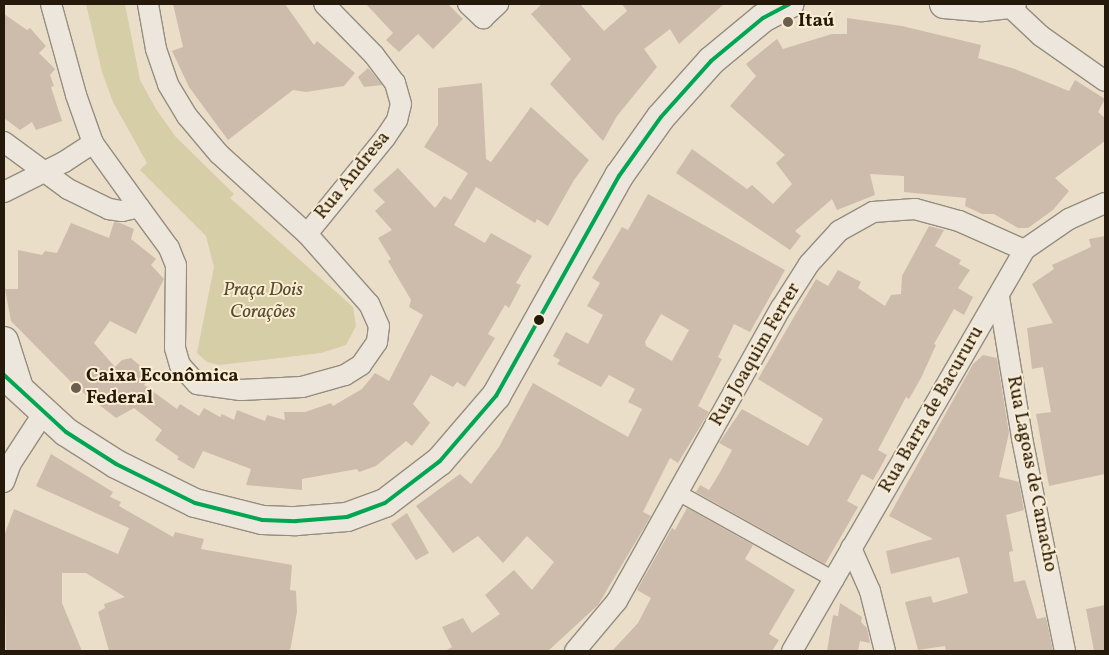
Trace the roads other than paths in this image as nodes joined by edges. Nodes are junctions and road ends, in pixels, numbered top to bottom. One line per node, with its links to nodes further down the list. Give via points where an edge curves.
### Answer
1 (51, 4): 11 (street, Rua Andresa, via 76,96)
2 (148, 4): 16 (street, via 156,49 168,84 187,116 219,154)
3 (324, 4): 16 (street, Rua Andresa, via 374,55 395,83 401,104 397,120 385,138)
4 (468, 4): 5 (street, via 483,18)
5 (498, 4)
6 (790, 4): 21 (main road, via 763,18 733,42 661,117 619,176 496,396 440,461 385,503 347,517 296,521 262,520 195,503 116,464)
7 (944, 4): 8 (main road)
8 (1011, 5): 9 (street, via 1041,36)
9 (1105, 82)
10 (4, 142): 12 (street)
11 (93, 143): 12 (street); 15 (street, Rua Andresa)
12 (44, 172): 13 (street); 15 (street, via 68,189 109,208)
13 (4, 192)
14 (1105, 203): 17 (street, Rua Barra de Bacururu, via 1068,219)
15 (139, 207): 16 (street, Rua Andresa, via 169,248 176,265 175,348 180,365 197,384 207,388 302,387 345,375 368,356 377,342 379,326 369,304)
16 (307, 234)
17 (1024, 250): 18 (street, Rua Barra de Bacururu); 23 (street, Rua Joaquim Ferrer, via 959,221 915,209 873,212 854,220 823,247 797,284)
18 (999, 296): 24 (street, Rua Barra de Bacururu, via 930,408); 29 (street, Rua Lagoas de Camacho, via 1022,438)
19 (4, 341): 20 (main road)
20 (12, 381): 21 (main road)
21 (43, 414): 22 (street, via 11,463)
22 (4, 482)
23 (678, 494): 25 (street); 26 (street, Rua Joaquim Ferrer, via 617,601)
24 (851, 548): 25 (street, Rua Barra de Bacururu); 28 (street, via 870,591)
25 (835, 580): 27 (street, Rua Barra de Bacururu)
26 (575, 651)
27 (792, 651)
28 (885, 651)
29 (1065, 651)

